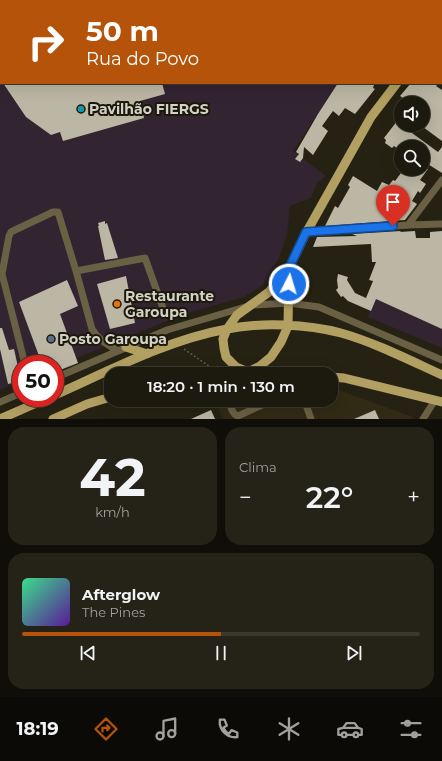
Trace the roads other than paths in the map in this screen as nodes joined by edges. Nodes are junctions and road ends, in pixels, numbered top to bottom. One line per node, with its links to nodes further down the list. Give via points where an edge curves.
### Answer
1 (396, 84): 5 (main road, via 371,116)
2 (442, 180): 4 (street)
3 (442, 224): 4 (street)
4 (408, 225): 5 (street)
5 (306, 232): 6 (main road)
6 (289, 268): 8 (main road); 9 (main road, via 269,292)
7 (76, 271): 10 (street, via 144,258); 13 (street, via 96,336 100,341); 15 (street, via 58,212 11,232 2,274)
8 (289, 303): 9 (street); 11 (main road); 16 (street, via 319,307)
9 (252, 305): 12 (main road, via 237,315); 13 (street, via 167,330)
10 (163, 308)
11 (288, 326): 12 (main road); 18 (main road, via 271,357); 20 (main road, via 310,327 372,343)
12 (228, 329): 14 (main road); 17 (main road, via 223,339 224,348 226,357)
13 (122, 349): 14 (main road); 19 (street)
14 (148, 354): 22 (main road)
15 (23, 355)
16 (442, 360)
17 (236, 367)
18 (258, 367)
19 (64, 374)
20 (442, 375)
21 (338, 378): 25 (main road)
22 (64, 391)
23 (12, 397): 26 (street)
24 (104, 399): 31 (main road, via 87,404)
25 (439, 401): 35 (street)
26 (0, 402)
27 (27, 407): 32 (main road)
28 (231, 407): 29 (street, via 232,413 238,416)
29 (258, 407)
30 (307, 407): 34 (street)
31 (71, 415): 33 (main road)
32 (0, 419)
33 (53, 419)
34 (311, 419)
35 (423, 419)

